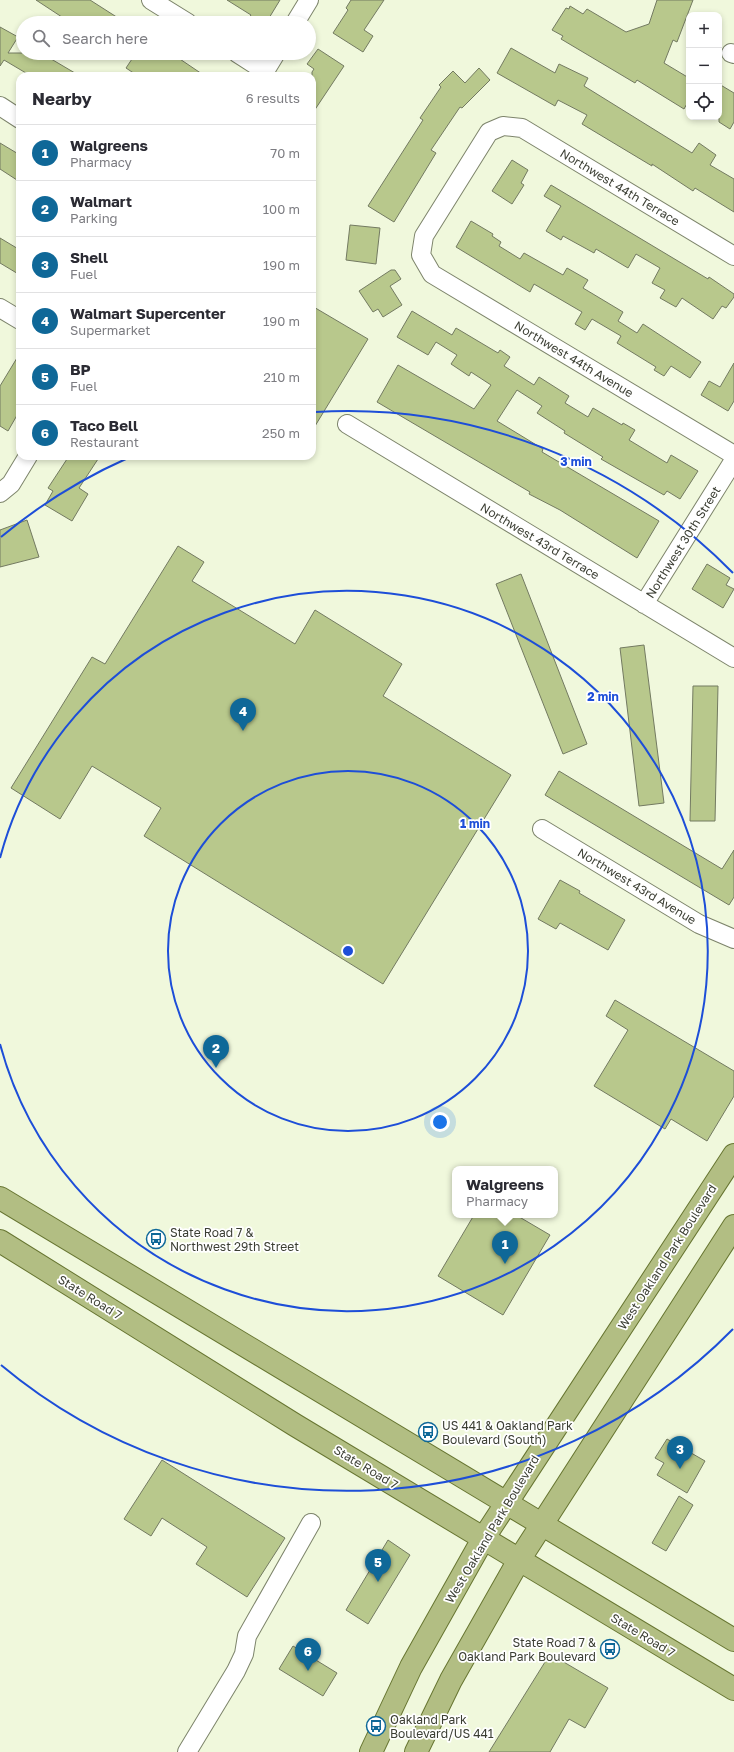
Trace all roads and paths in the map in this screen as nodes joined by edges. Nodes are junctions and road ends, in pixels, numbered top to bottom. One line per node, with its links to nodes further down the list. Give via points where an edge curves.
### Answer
1 (151, 0): 3 (street)
2 (309, 0): 4 (street)
3 (177, 16)
4 (299, 16)
5 (246, 60): 7 (street)
6 (272, 60): 8 (street)
7 (263, 72)
8 (265, 72)
9 (0, 106): 10 (street)
10 (16, 116)
11 (503, 126): 12 (street, Northwest 44th Terrace, via 522,128); 16 (street, Northwest 44th Avenue, via 489,132 424,236 421,256 432,274)
12 (734, 256)
13 (0, 308): 14 (street)
14 (16, 318)
15 (347, 424): 20 (street, Northwest 43rd Terrace)
16 (734, 454)
17 (26, 460): 19 (street, via 11,484)
18 (734, 460): 20 (street, Northwest 30th Street)
19 (0, 493)
20 (644, 604): 21 (street, Northwest 43rd Terrace)
21 (734, 658)
22 (542, 829): 23 (street, Northwest 43rd Avenue, via 700,924)
23 (734, 939)
24 (734, 1155): 28 (main road, West Oakland Park Boulevard)
25 (0, 1198): 28 (main road)
26 (734, 1226): 30 (main road)
27 (0, 1241): 31 (main road, State Road 7)
28 (505, 1504): 30 (main road); 31 (main road, West Oakland Park Boulevard)
29 (311, 1523): 35 (street, via 247,1636 244,1654 236,1671)
30 (541, 1525): 32 (main road); 33 (main road)
31 (483, 1539): 32 (main road, State Road 7); 36 (main road, West Oakland Park Boulevard, via 411,1667)
32 (519, 1560): 34 (main road, State Road 7); 37 (main road, via 451,1680)
33 (734, 1640)
34 (734, 1689)
35 (186, 1752)
36 (372, 1752)
37 (416, 1752)

